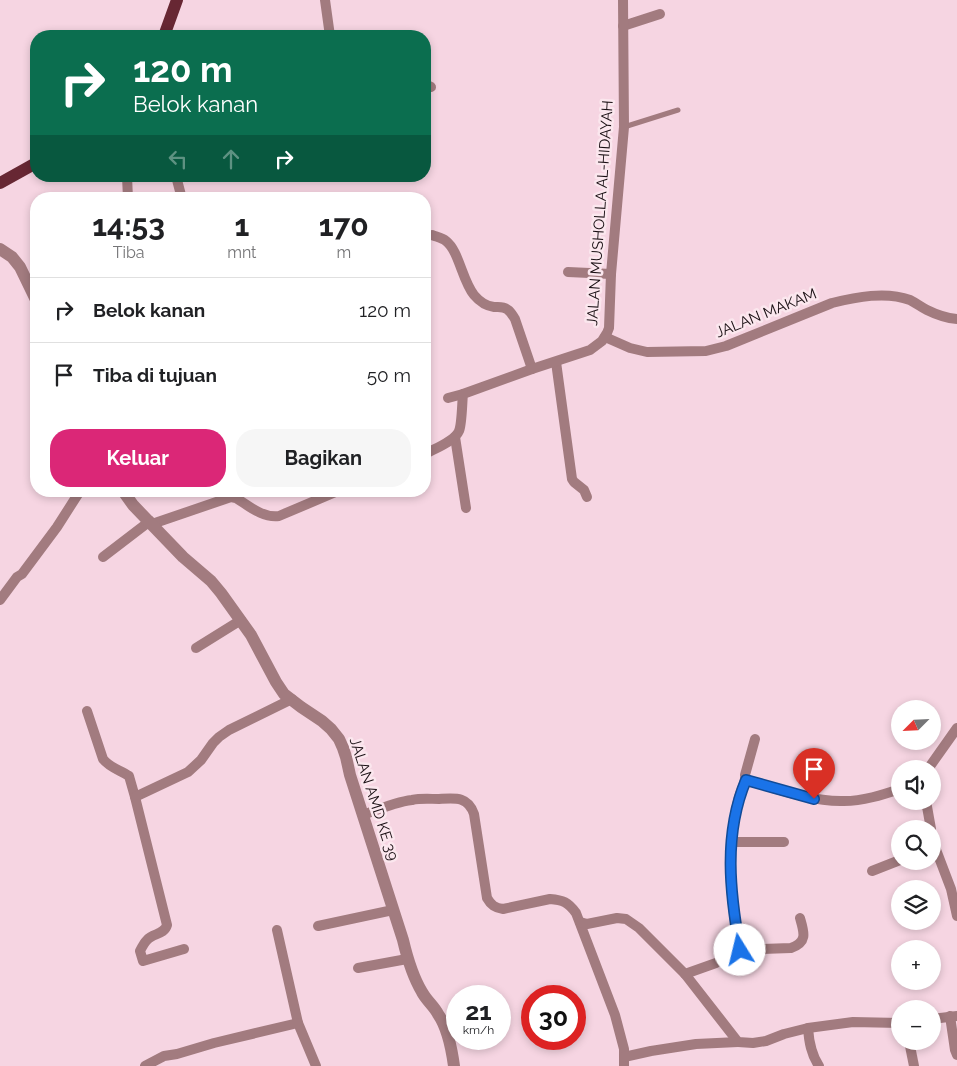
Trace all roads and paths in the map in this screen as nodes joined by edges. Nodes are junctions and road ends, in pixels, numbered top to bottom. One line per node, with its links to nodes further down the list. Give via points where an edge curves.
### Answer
1 (177, 0): 6 (main road)
2 (325, 0): 7 (street)
3 (624, 0): 5 (street, JALAN MUSHOLLA AL-HIDAYAH)
4 (660, 14): 5 (street)
5 (623, 26): 9 (street, JALAN MUSHOLLA AL-HIDAYAH)
6 (166, 30)
7 (329, 30)
8 (678, 110): 9 (lane)
9 (624, 127): 15 (street, JALAN MUSHOLLA AL-HIDAYAH)
10 (30, 166): 11 (main road)
11 (0, 183)
12 (432, 235): 20 (street, via 444,239 451,246 465,281 478,300 512,313)
13 (0, 249): 16 (street, via 12,256)
14 (568, 272): 15 (street)
15 (611, 274): 18 (street, JALAN MUSHOLLA AL-HIDAYAH, via 609,328)
16 (30, 288)
17 (957, 319): 18 (street, JALAN MAKAM, via 935,314 903,298 873,296 832,303 706,351 647,352)
18 (605, 337): 19 (street, via 590,350)
19 (556, 362): 20 (street); 30 (street, via 572,479)
20 (532, 369): 21 (street)
21 (463, 394): 22 (street); 23 (street, via 459,432)
22 (448, 398)
23 (455, 437): 24 (street); 31 (street)
24 (431, 451)
25 (76, 497): 34 (street, via 58,527)
26 (127, 497): 32 (street, JALAN AMD KE 39)
27 (231, 497): 29 (street, via 272,517)
28 (231, 497): 32 (street)
29 (324, 497)
30 (587, 497)
31 (466, 508)
32 (151, 523): 33 (street); 35 (street, JALAN AMD KE 39, via 211,581)
33 (103, 557)
34 (0, 600)
35 (241, 620): 36 (street); 37 (street, JALAN AMD KE 39, via 276,682)
36 (196, 648)
37 (292, 699): 44 (street, via 229,730 188,772); 45 (street, JALAN AMD KE 39, via 322,721 338,739)
38 (87, 711): 44 (street, via 103,759 106,764 129,776)
39 (957, 728): 41 (street)
40 (755, 739): 42 (street)
41 (934, 760)
42 (746, 780): 43 (street, via 814,799 844,801); 46 (street, via 739,796)
43 (891, 792)
44 (136, 797): 57 (street, via 167,925 164,931 145,941 140,951 143,961)
45 (364, 815): 51 (street, JALAN AMD KE 39); 54 (street, via 410,800 462,800 474,814 487,898 491,904 503,909 558,900 570,906)
46 (731, 842): 47 (street); 58 (street, via 730,880)
47 (784, 842)
48 (891, 864): 50 (street)
49 (941, 864): 52 (street)
50 (872, 871)
51 (393, 910): 55 (street); 59 (street, JALAN AMD KE 39)
52 (957, 916)
53 (800, 918): 58 (street, via 804,933 798,946)
54 (580, 922): 61 (street, via 626,919); 69 (street, via 615,1015)
55 (318, 926)
56 (277, 930): 63 (street)
57 (184, 949)
58 (740, 950): 61 (street)
59 (407, 959): 60 (street); 72 (street, JALAN AMD KE 39, via 421,991 444,1025)
60 (358, 968)
61 (685, 974): 66 (street)
62 (953, 1016): 68 (street)
63 (298, 1023): 70 (street, via 164,1056); 71 (street)
64 (891, 1023): 65 (street, via 853,1022)
65 (808, 1028): 66 (street, via 766,1041); 73 (street, via 810,1046)
66 (738, 1042): 69 (street, via 651,1051)
67 (911, 1050): 74 (street)
68 (957, 1055)
69 (624, 1061)
70 (145, 1066)
71 (316, 1066)
72 (454, 1066)
73 (819, 1066)
74 (914, 1066)

